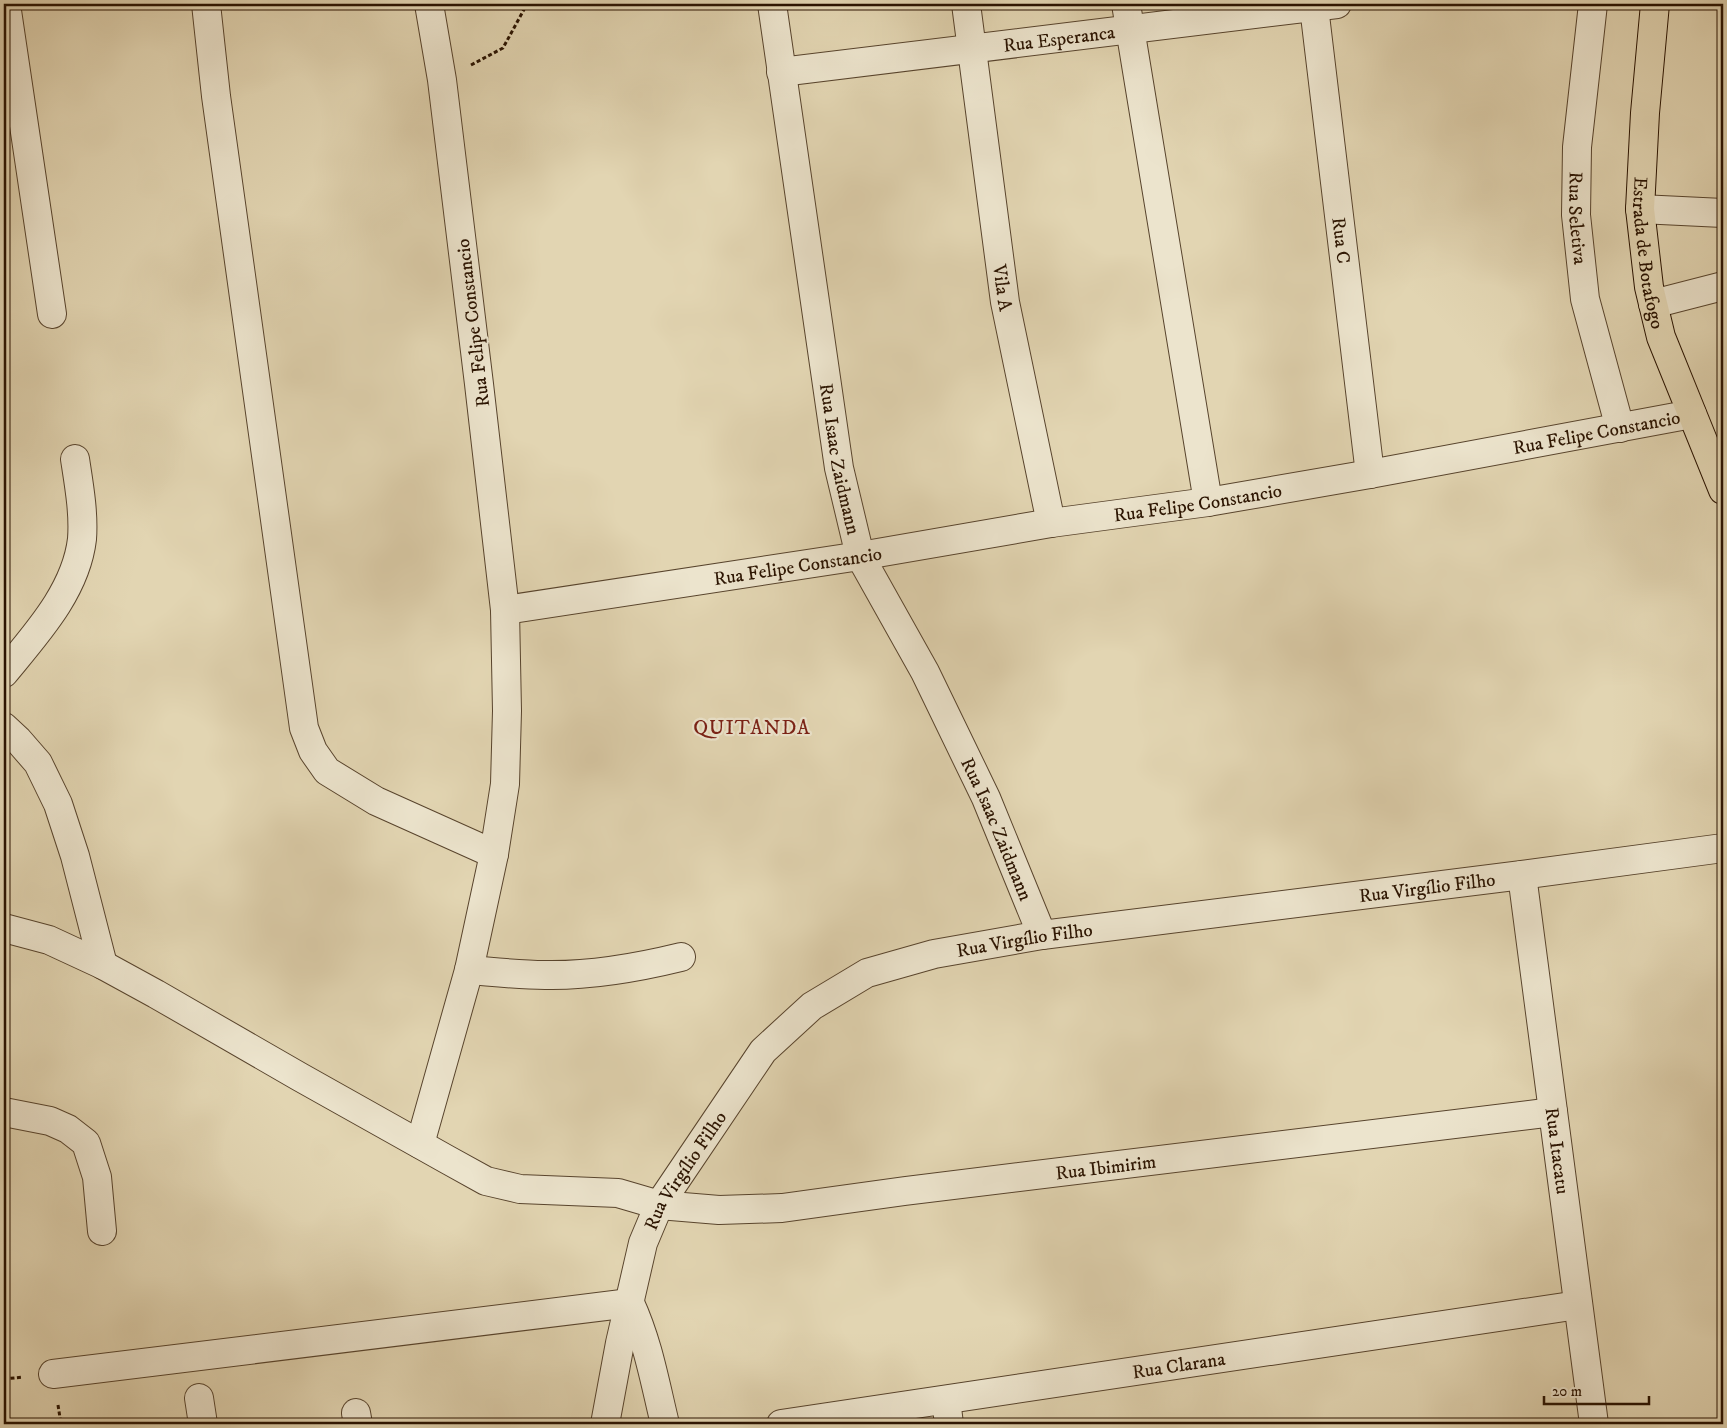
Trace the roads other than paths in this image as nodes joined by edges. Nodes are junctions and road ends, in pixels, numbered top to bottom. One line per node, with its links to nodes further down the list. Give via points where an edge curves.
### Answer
1 (6, 4): 17 (street)
2 (206, 4): 30 (street, via 304,728 327,771 376,801)
3 (429, 4): 26 (street, Rua Felipe Constancio, via 442,80)
4 (772, 4): 12 (street, Rua Isaac Zaidmann)
5 (966, 4): 11 (street, Vila A)
6 (1593, 4): 19 (street, Rua Seletiva, via 1577,147 1576,215 1585,299)
7 (1655, 4): 13 (main road, Estrada de Botafogo)
8 (1325, 5): 9 (street, Rua Esperanca); 21 (street, Rua C)
9 (1272, 8): 10 (street, Rua Esperanca)
10 (1128, 17): 11 (street, Rua Esperanca); 23 (street)
11 (972, 49): 12 (street, Rua Esperanca); 24 (street, Vila A, via 1005,302)
12 (781, 72): 25 (street, Rua Isaac Zaidmann, via 839,468)
13 (1640, 210): 14 (street); 16 (main road, Estrada de Botafogo)
14 (1723, 212)
15 (1723, 286): 16 (street)
16 (1653, 304): 18 (main road, Estrada de Botafogo, via 1661,337)
17 (52, 314)
18 (1692, 414): 19 (street, Rua Felipe Constancio); 22 (main road, Estrada de Botafogo)
19 (1620, 428): 21 (street, Rua Felipe Constancio)
20 (75, 459): 27 (street, via 82,538 72,576 30,642)
21 (1370, 474): 23 (street, Rua Felipe Constancio)
22 (1723, 490)
23 (1208, 502): 24 (street, Rua Felipe Constancio)
24 (1051, 523): 25 (street, Rua Felipe Constancio)
25 (860, 556): 26 (street, Rua Felipe Constancio); 33 (street, Rua Isaac Zaidmann, via 925,672 986,798)
26 (505, 610): 30 (street, via 505,784)
27 (4, 673)
28 (4, 727): 35 (street, via 38,763 58,804 78,866)
29 (1723, 848): 31 (street, Rua Virgílio Filho)
30 (494, 854): 36 (street)
31 (1522, 875): 33 (street, Rua Virgílio Filho); 38 (street, Rua Itacatu)
32 (4, 928): 35 (street, Rua Ibimirim, via 49,940)
33 (1042, 935): 40 (street, Rua Virgílio Filho, via 934,954 867,973 812,1006 763,1051)
34 (681, 957): 36 (street, via 590,973 546,975)
35 (103, 965): 39 (street, Rua Ibimirim)
36 (469, 970): 39 (street)
37 (4, 1112): 41 (street, via 50,1121 68,1128 86,1143 97,1177)
38 (1553, 1112): 40 (street, Rua Ibimirim, via 905,1190 782,1208 719,1210); 43 (street, Rua Itacatu)
39 (420, 1144): 40 (street, Rua Ibimirim, via 486,1180 520,1188 618,1193)
40 (659, 1205): 42 (street, Rua Virgílio Filho, via 643,1243)
41 (102, 1231)
42 (630, 1303): 44 (street); 48 (street, Rua Virgílio Filho); 49 (street, via 648,1349)
43 (1578, 1305): 46 (street, Rua Clarana); 51 (street, Rua Itacatu)
44 (53, 1374)
45 (200, 1398): 47 (street)
46 (947, 1412): 50 (street, Rua Clarana)
47 (203, 1424)
48 (605, 1424)
49 (665, 1424)
50 (781, 1424)
51 (1594, 1424)

